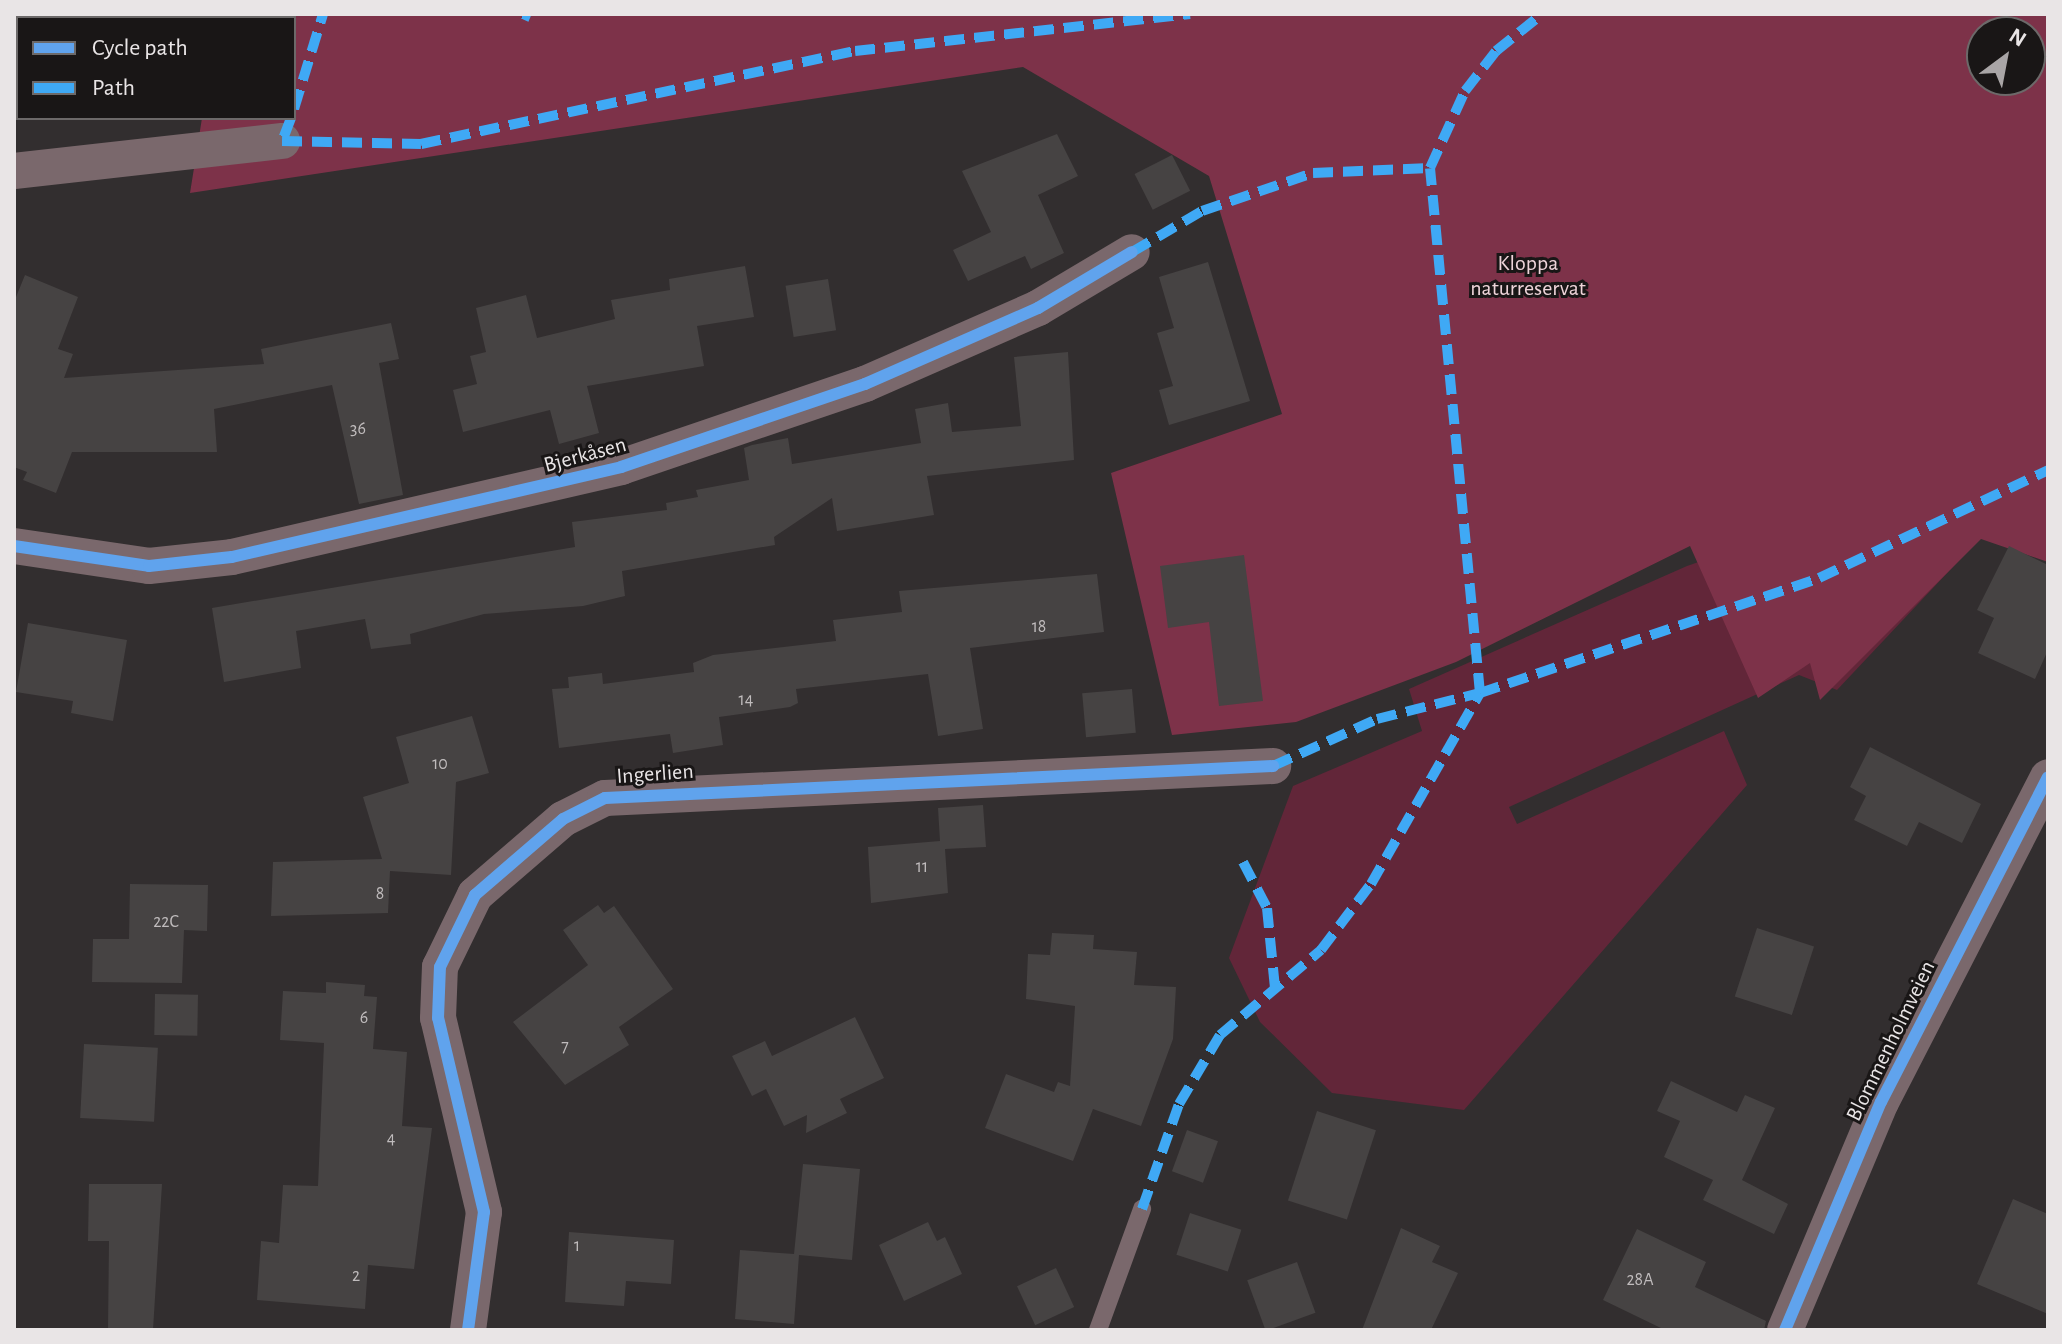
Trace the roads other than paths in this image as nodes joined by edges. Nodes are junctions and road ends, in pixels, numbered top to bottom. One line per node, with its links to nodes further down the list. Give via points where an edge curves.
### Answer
1 (282, 141): 2 (street)
2 (14, 171)
3 (1132, 252): 4 (street, Bjerkåsen, via 1038,308 865,384 621,467 232,557 149,566)
4 (14, 546)
5 (1273, 766): 8 (street, Ingerlien, via 717,789 605,798 563,819 475,895 440,967 438,1018 484,1212)
6 (2048, 777): 10 (street, Blommenholmveien, via 1881,1102)
7 (1142, 1209): 9 (lane)
8 (468, 1330)
9 (1098, 1330)
10 (1785, 1330)

